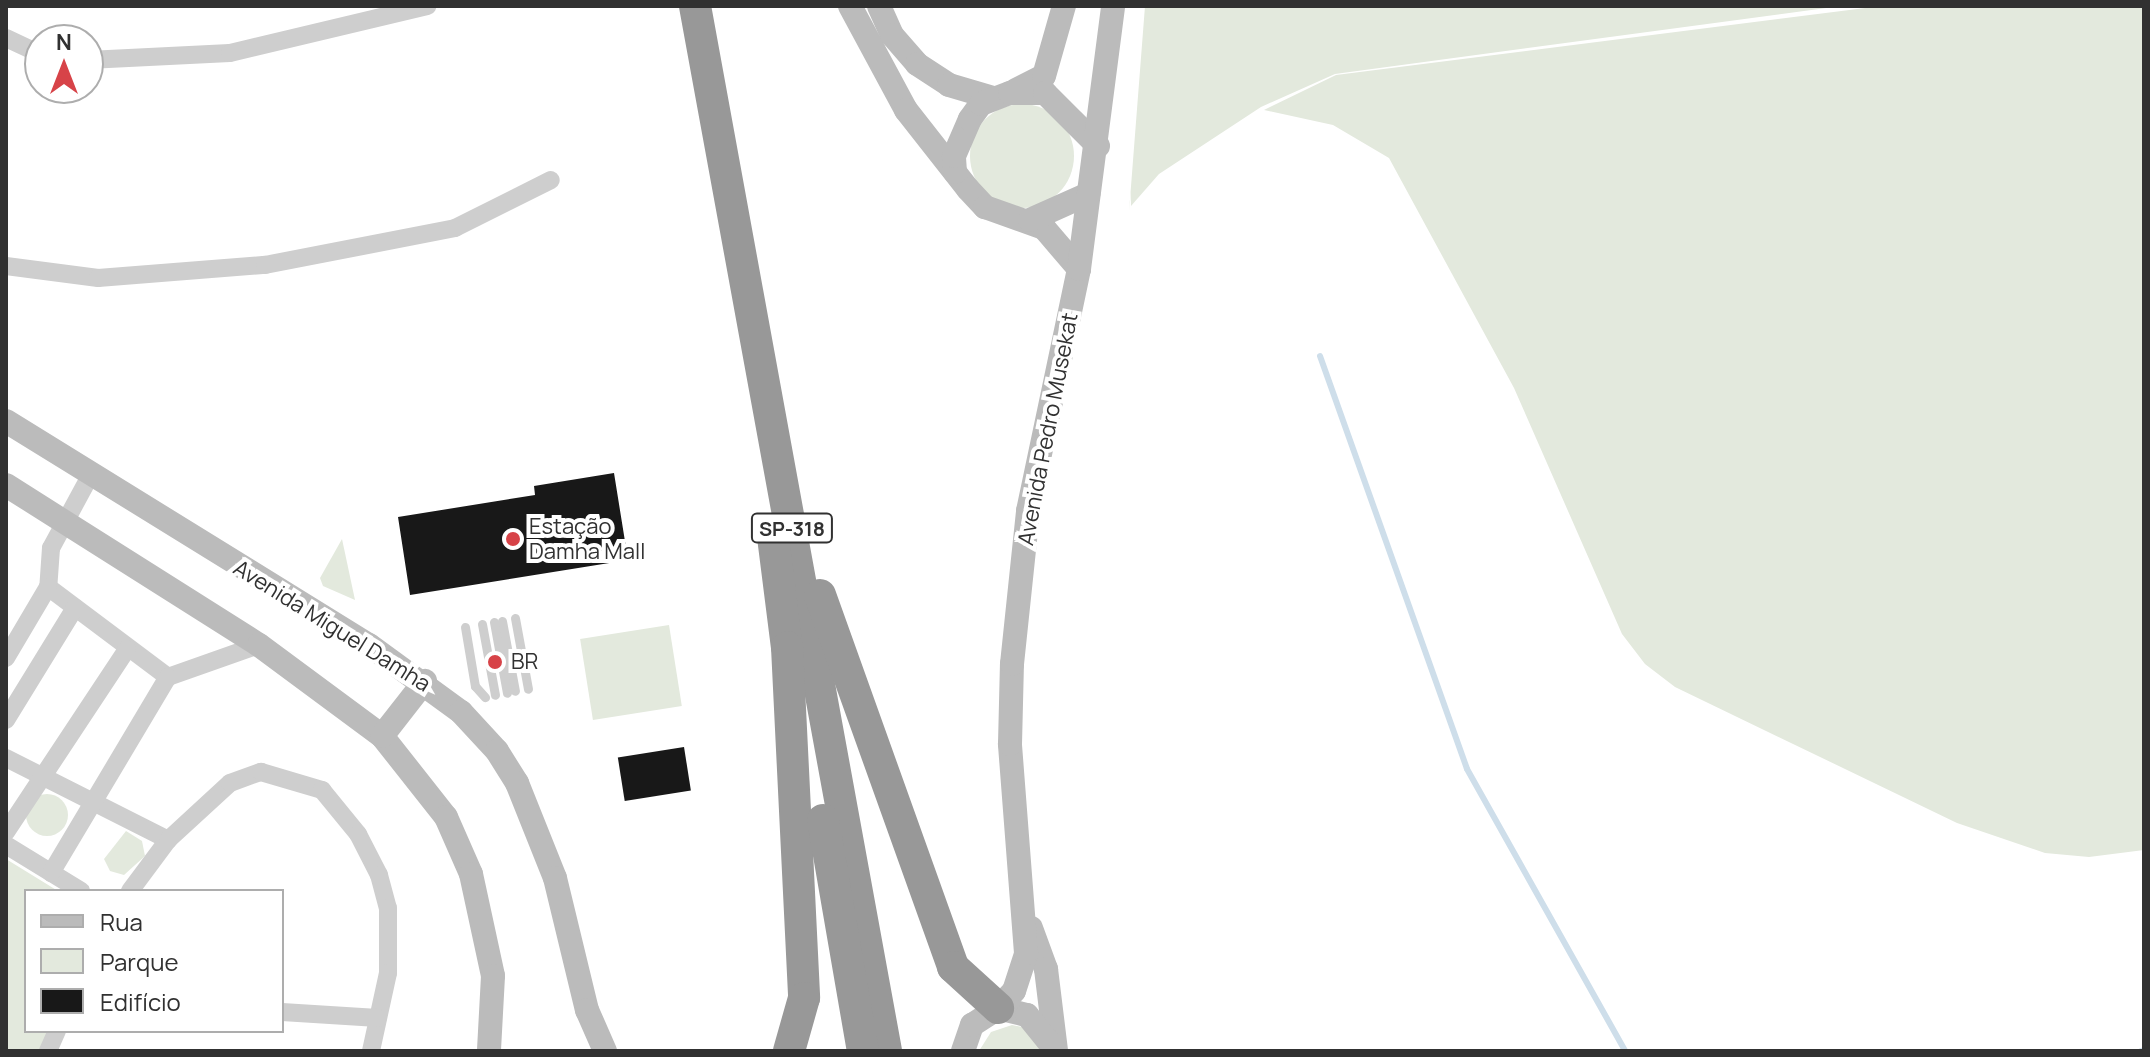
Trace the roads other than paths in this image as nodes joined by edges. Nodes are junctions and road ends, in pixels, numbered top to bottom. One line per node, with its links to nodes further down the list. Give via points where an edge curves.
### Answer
1 (427, 6): 8 (street, via 230,53)
2 (676, 6): 20 (highway, SP-318)
3 (695, 6): 20 (highway, SP-318)
4 (850, 6): 11 (street, via 906,110)
5 (879, 6): 9 (street, via 892,35 917,64 949,85)
6 (1113, 6): 10 (street, Avenida Pedro Musekat)
7 (1062, 17): 9 (street, via 1044,76)
8 (104, 59)
9 (1002, 95): 10 (street, via 1045,93); 11 (street, via 981,104 961,134)
10 (1098, 146): 13 (street, Avenida Pedro Musekat)
11 (955, 172): 14 (street, via 985,207)
12 (551, 180): 15 (street, via 455,228 265,265 98,278)
13 (1088, 194): 14 (street); 16 (street, Avenida Pedro Musekat)
14 (1030, 220): 16 (street, via 1067,251)
15 (6, 266)
16 (1079, 269): 46 (street, Avenida Pedro Musekat, via 1028,511 1012,664 1014,824)
17 (6, 421): 18 (street, Avenida Miguel Damha)
18 (90, 476): 21 (street); 32 (street, Avenida Miguel Damha)
19 (6, 485): 21 (street)
20 (779, 505): 47 (highway, via 953,967); 53 (highway, via 804,998); 54 (highway, SP-318); 55 (highway, SP-318)
21 (63, 519): 22 (street, via 51,548); 28 (street)
22 (48, 587): 23 (street); 30 (street)
23 (75, 608): 29 (street); 35 (street)
24 (515, 618): 33 (lane)
25 (498, 621): 34 (lane)
26 (482, 624): 27 (lane, via 490,696 475,686)
27 (465, 627)
28 (259, 645): 31 (street); 36 (street)
29 (127, 649): 31 (street); 38 (street)
30 (6, 658)
31 (168, 677): 39 (street)
32 (425, 681): 36 (street); 52 (street, Avenida Miguel Damha, via 497,751 517,783 555,878 587,1010)
33 (528, 689)
34 (511, 692)
35 (6, 720)
36 (382, 736): 51 (street, via 446,817 471,874 493,976)
37 (6, 758): 38 (street)
38 (41, 777): 39 (street); 40 (street)
39 (90, 804): 41 (street); 43 (street)
40 (6, 832)
41 (168, 840): 45 (street); 49 (street, via 230,783 261,772 309,782 334,799 379,875 388,908 391,942)
42 (6, 845): 43 (street)
43 (51, 873): 44 (street)
44 (78, 889)
45 (131, 889)
46 (1026, 914): 47 (street, Avenida Pedro Musekat, via 1025,966); 57 (street, Avenida Pedro Musekat, via 1046,969)
47 (998, 1008): 56 (street, Avenida Pedro Musekat, via 972,1025); 57 (street, via 1027,1015)
48 (284, 1012): 49 (street)
49 (378, 1018): 50 (street)
50 (371, 1051)
51 (489, 1051)
52 (605, 1051)
53 (789, 1051)
54 (863, 1051)
55 (886, 1051)
56 (963, 1051)
57 (1056, 1051)

